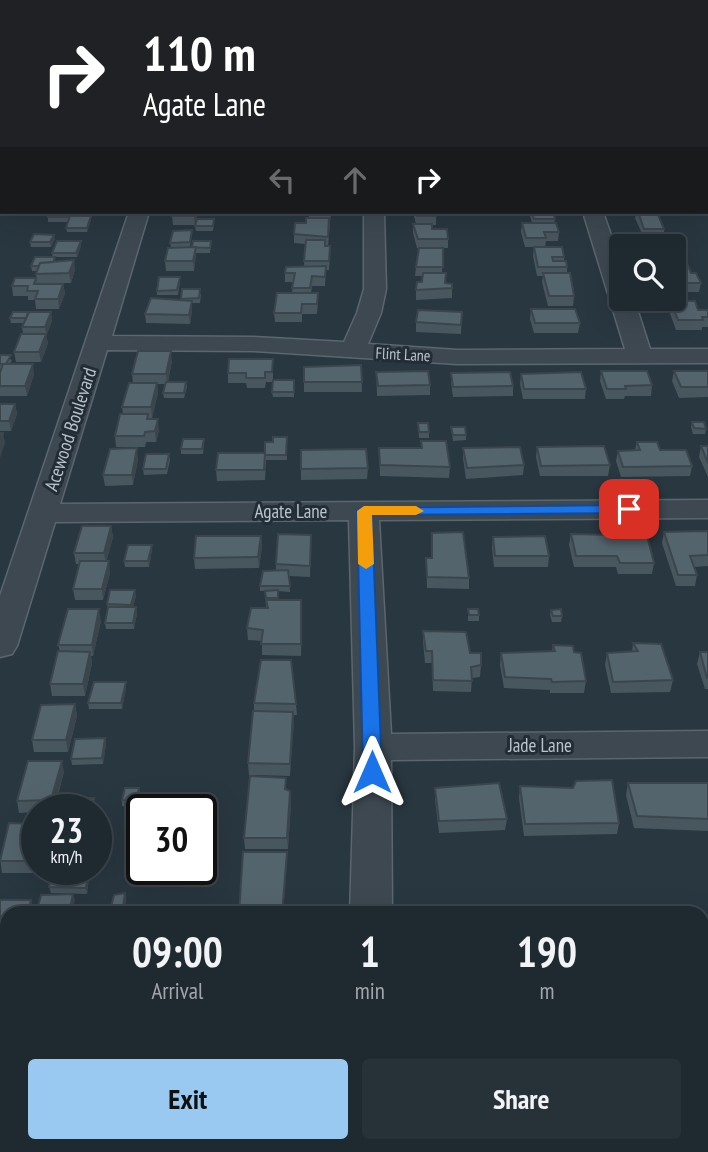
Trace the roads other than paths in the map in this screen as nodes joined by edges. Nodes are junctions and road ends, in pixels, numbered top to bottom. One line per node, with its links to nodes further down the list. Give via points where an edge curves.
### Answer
1 (138, 214): 6 (street, Acewood Boulevard)
2 (374, 214): 7 (street, via 374,289)
3 (594, 214): 4 (street)
4 (609, 259)
5 (626, 311): 8 (street)
6 (98, 344): 7 (street, Flint Lane, via 254,344); 12 (street, Acewood Boulevard)
7 (352, 351): 8 (street, Flint Lane)
8 (640, 356): 9 (street, Flint Lane)
9 (708, 356)
10 (708, 509): 11 (street, Agate Lane)
11 (364, 511): 12 (street, Agate Lane); 15 (street)
12 (43, 513): 13 (street, Acewood Boulevard)
13 (0, 646)
14 (708, 744): 15 (street, Jade Lane)
15 (373, 747): 16 (street)
16 (370, 906)

